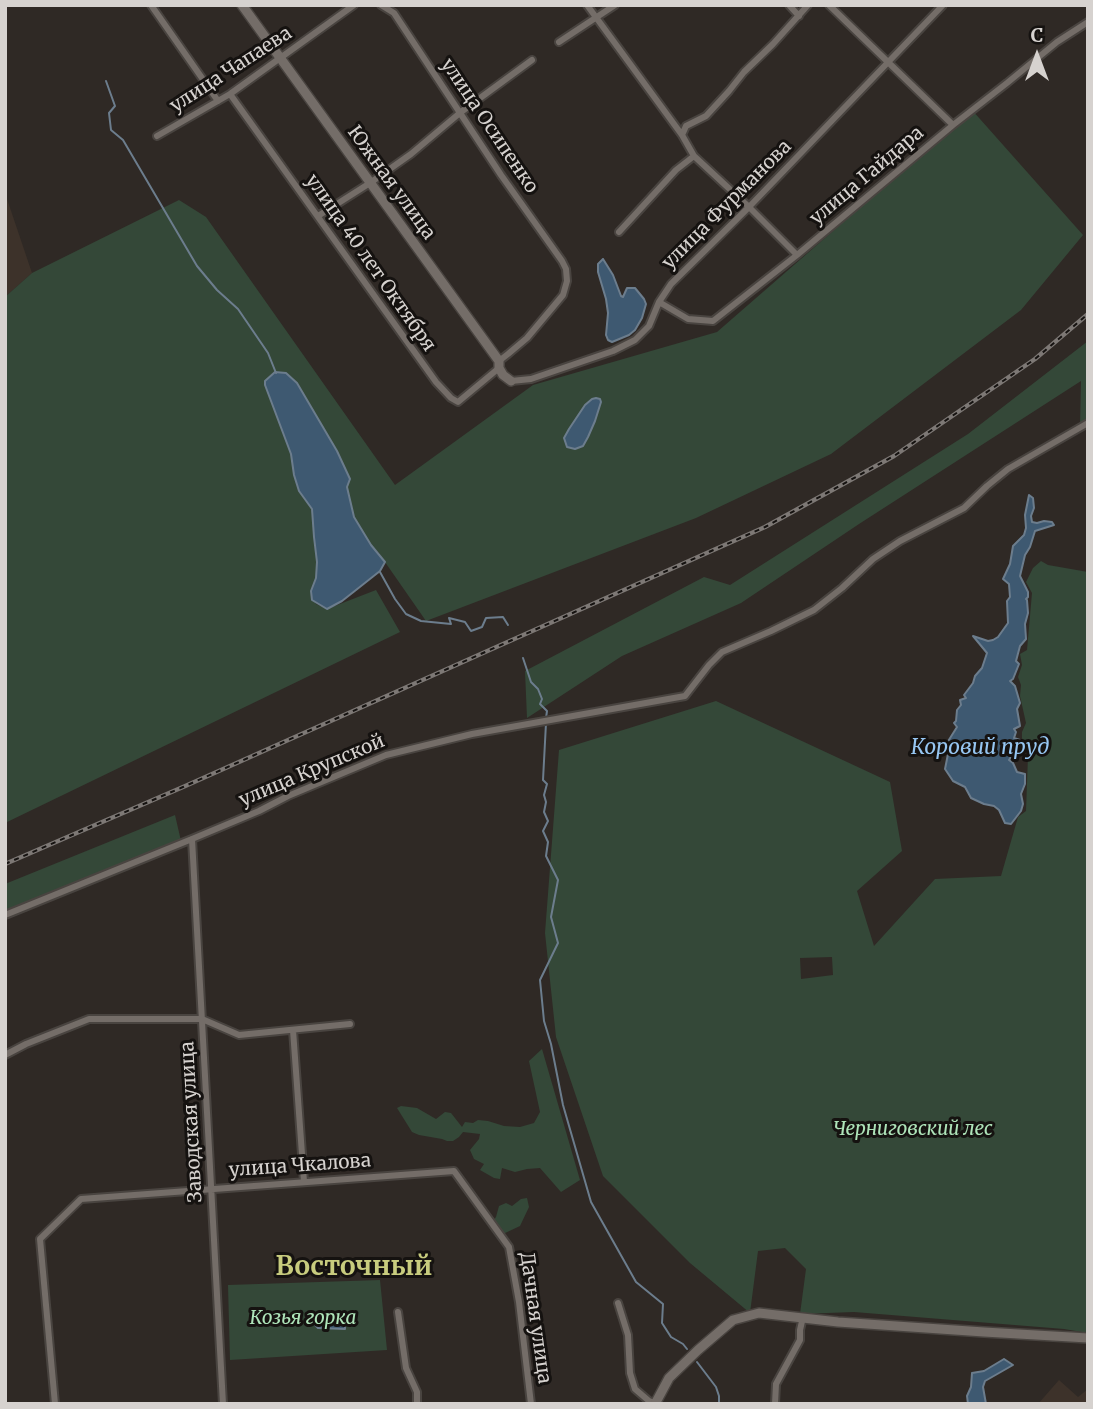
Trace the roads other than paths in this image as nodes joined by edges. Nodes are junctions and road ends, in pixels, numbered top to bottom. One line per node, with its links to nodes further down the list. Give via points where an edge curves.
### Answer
1 (151, 5): 19 (street)
2 (242, 5): 15 (street, Южная улица)
3 (354, 5): 15 (street, улица Чапаева)
4 (382, 5): 20 (street, улица Осипенко, via 394,13)
5 (587, 5): 12 (street)
6 (615, 5): 12 (street)
7 (789, 5): 11 (street)
8 (808, 5): 11 (street)
9 (829, 5): 17 (street)
10 (943, 5): 17 (street, улица Фурманова)
11 (799, 16): 22 (street, via 706,116 686,126)
12 (596, 18): 14 (street); 22 (street)
13 (1088, 22): 21 (street, улица Гайдара)
14 (559, 42)
15 (280, 59): 18 (street, улица Чапаева); 25 (street, Южная улица)
16 (532, 61): 20 (street)
17 (888, 64): 21 (street); 26 (street, улица Фурманова)
18 (230, 94): 19 (street, улица Чапаева); 27 (street, улица 40 лет Октября)
19 (218, 101): 23 (street, улица Чапаева)
20 (461, 113): 25 (street); 31 (street, улица Осипенко, via 568,275 555,305)
21 (953, 125): 29 (street, улица Гайдара)
22 (682, 135): 24 (street)
23 (157, 136)
24 (694, 156): 26 (street); 28 (street)
25 (370, 183): 27 (street); 31 (street, Южная улица)
26 (748, 206): 29 (street); 30 (street, улица Фурманова)
27 (318, 216): 31 (street, улица 40 лет Октября, via 451,398 458,402)
28 (620, 232)
29 (797, 255): 30 (street, улица Гайдара, via 713,321 688,319)
30 (659, 302): 32 (street, улица Фурманова, via 649,326 635,340 531,379)
31 (499, 364): 32 (street, Южная улица)
32 (511, 381)
33 (1088, 423): 34 (street, улица Крупской, via 1008,469 964,508 873,559 814,610 722,652 685,696 472,734 386,755)
34 (191, 839): 35 (street, улица Крупской); 36 (street, Заводская улица)
35 (5, 915)
36 (202, 1019): 38 (street, via 239,1035); 39 (street, via 89,1019); 42 (street, Заводская улица)
37 (350, 1024): 38 (street)
38 (293, 1030): 41 (street)
39 (5, 1055)
40 (454, 1171): 41 (street, улица Чкалова); 51 (street, Дачная улица, via 509,1247)
41 (304, 1182): 42 (street, улица Чкалова)
42 (211, 1189): 48 (street, улица Чкалова, via 81,1199 40,1240); 49 (street, Заводская улица)
43 (618, 1303): 47 (street, via 628,1335 635,1389)
44 (398, 1311): 50 (street, via 406,1368 417,1392)
45 (803, 1317): 46 (street); 47 (street, via 759,1313 733,1320 669,1378); 52 (street, via 800,1340 776,1384)
46 (1088, 1338)
47 (655, 1403)
48 (55, 1404)
49 (223, 1404)
50 (417, 1404)
51 (531, 1404)
52 (775, 1404)

